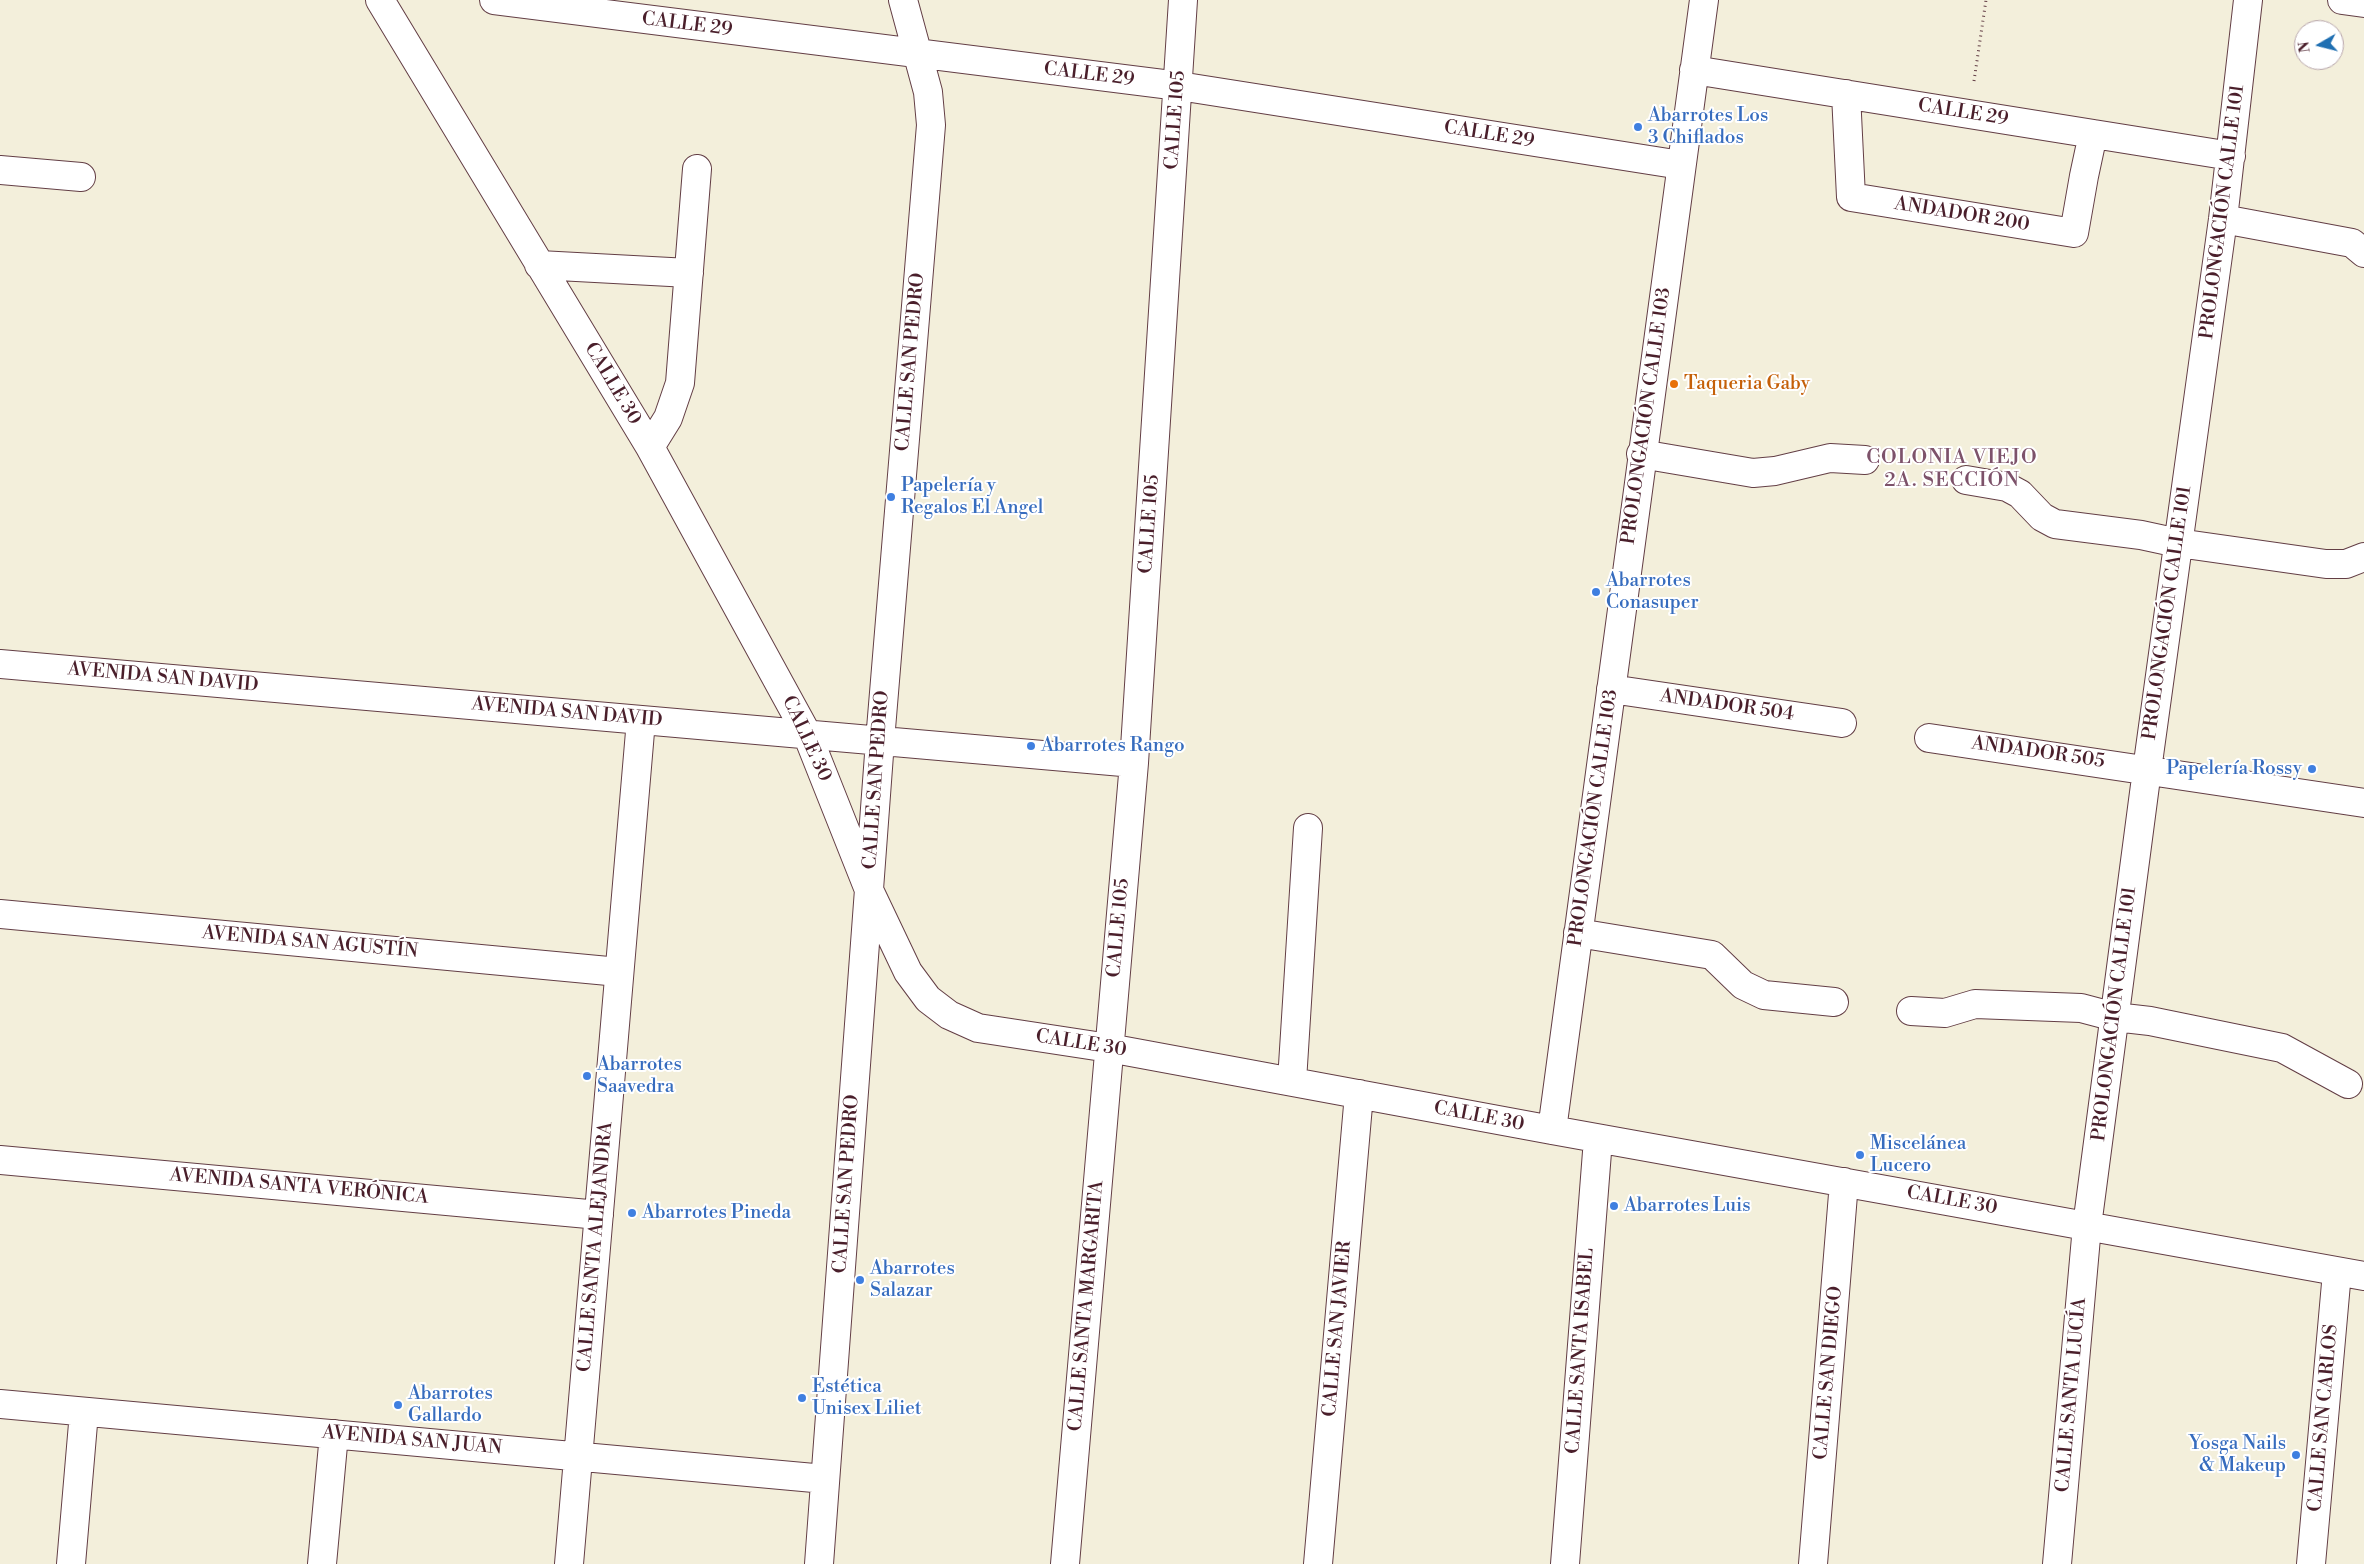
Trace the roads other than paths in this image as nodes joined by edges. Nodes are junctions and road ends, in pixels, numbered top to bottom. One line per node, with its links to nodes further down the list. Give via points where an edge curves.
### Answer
1 (380, 0): 21 (street, CALLE 30)
2 (494, 0): 9 (street, CALLE 29)
3 (903, 0): 9 (street, CALLE SAN PEDRO)
4 (1183, 0): 11 (street, CALLE 105)
5 (1704, 0): 10 (street, PROLONGACIÓN CALLE 103)
6 (2248, 0): 14 (street, PROLONGACIÓN CALLE 101)
7 (2342, 0): 8 (street)
8 (2364, 3)
9 (918, 54): 11 (street, CALLE 29); 35 (street, CALLE SAN PEDRO, via 928,92 931,125)
10 (1694, 70): 12 (street, CALLE 29); 15 (street, PROLONGACIÓN CALLE 103)
11 (1179, 86): 15 (street, CALLE 29); 36 (street, CALLE 105)
12 (1846, 94): 13 (street, CALLE 29); 13 (street, ANDADOR 200, via 1852,197 2074,233)
13 (2093, 134): 14 (street, CALLE 29)
14 (2232, 156): 19 (street, PROLONGACIÓN CALLE 101)
15 (1681, 165): 24 (street, PROLONGACIÓN CALLE 103)
16 (697, 169): 22 (street)
17 (0, 170): 18 (street)
18 (81, 177)
19 (2223, 219): 20 (street, via 2352,243); 27 (street, PROLONGACIÓN CALLE 101)
20 (2364, 253)
21 (539, 265): 22 (street); 23 (street, CALLE 30)
22 (689, 274): 23 (street, via 680,383 668,418)
23 (650, 447): 33 (street, CALLE 30)
24 (1641, 454): 25 (street, via 1753,473 1830,458); 30 (street, PROLONGACIÓN CALLE 103)
25 (1865, 460)
26 (1966, 480): 27 (street, via 2008,488 2020,494 2042,517 2055,524)
27 (2178, 543): 28 (street, via 2326,564 2346,564); 37 (street, PROLONGACIÓN CALLE 101)
28 (2364, 557)
29 (0, 664): 31 (street, AVENIDA SAN DAVID)
30 (1611, 689): 32 (street, ANDADOR 504); 42 (street, PROLONGACIÓN CALLE 103)
31 (641, 720): 33 (street, AVENIDA SAN DAVID); 43 (street, CALLE SANTA ALEJANDRA)
32 (1842, 723)
33 (807, 734): 35 (street, AVENIDA SAN DAVID); 40 (street, CALLE 30)
34 (1929, 738): 37 (street, ANDADOR 505)
35 (880, 741): 36 (street, AVENIDA SAN DAVID); 40 (street, CALLE SAN PEDRO)
36 (1134, 763): 47 (street, CALLE 105)
37 (2146, 770): 38 (street, ANDADOR 505); 46 (street, PROLONGACIÓN CALLE 101)
38 (2364, 803)
39 (1308, 828): 48 (street)
40 (869, 890): 47 (street, CALLE 30, via 908,972 928,999 949,1015 978,1028); 63 (street, CALLE SAN PEDRO)
41 (0, 914): 43 (street, AVENIDA SAN AGUSTÍN)
42 (1578, 933): 44 (street, via 1712,954 1743,985 1764,995); 51 (street, PROLONGACIÓN CALLE 103)
43 (619, 972): 55 (street, CALLE SANTA ALEJANDRA)
44 (1834, 1002)
45 (1911, 1011): 46 (street, via 1945,1013 1985,1004 2081,1008)
46 (2116, 1017): 49 (street, via 2282,1048); 56 (street, PROLONGACIÓN CALLE 101)
47 (1109, 1048): 48 (street, CALLE 30); 68 (street, CALLE SANTA MARGARITA)
48 (1292, 1081): 50 (street, CALLE 30)
49 (2348, 1084)
50 (1359, 1094): 51 (street, CALLE 30); 69 (street, CALLE SAN JAVIER)
51 (1552, 1130): 52 (street, CALLE 30)
52 (1598, 1139): 54 (street, CALLE 30); 70 (street, CALLE SANTA ISABEL)
53 (0, 1160): 55 (street, AVENIDA SANTA VERÓNICA)
54 (1844, 1182): 56 (street, CALLE 30); 71 (street, CALLE SAN DIEGO)
55 (599, 1215): 62 (street, CALLE SANTA ALEJANDRA)
56 (2087, 1226): 57 (street, CALLE 30); 72 (street, CALLE SANTA LUCÍA)
57 (2337, 1272): 58 (street, CALLE 30); 73 (street, CALLE SAN CARLOS)
58 (2364, 1276)
59 (0, 1404): 60 (street, AVENIDA SAN JUAN)
60 (84, 1412): 61 (street, AVENIDA SAN JUAN); 64 (street)
61 (334, 1434): 62 (street, AVENIDA SAN JUAN); 65 (street)
62 (578, 1456): 63 (street, AVENIDA SAN JUAN); 66 (street, CALLE SANTA ALEJANDRA)
63 (825, 1478): 67 (street, CALLE SAN PEDRO)
64 (71, 1564)
65 (322, 1564)
66 (569, 1564)
67 (819, 1564)
68 (1066, 1564)
69 (1318, 1564)
70 (1565, 1564)
71 (1813, 1564)
72 (2057, 1564)
73 (2311, 1564)

